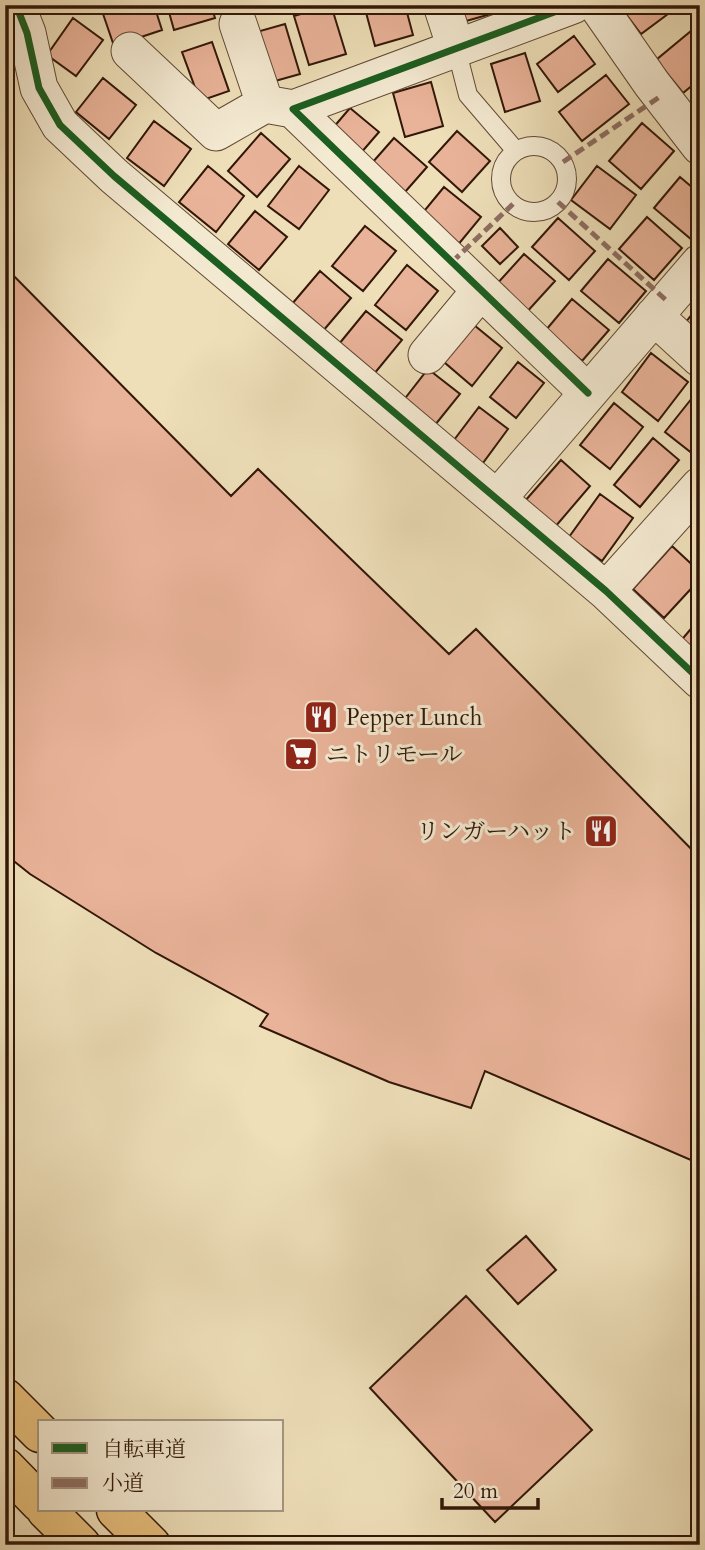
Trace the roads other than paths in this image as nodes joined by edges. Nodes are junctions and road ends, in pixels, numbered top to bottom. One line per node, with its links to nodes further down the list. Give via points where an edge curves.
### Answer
1 (16, 5): 18 (street, via 39,88 60,125 114,176)
2 (442, 5): 6 (street)
3 (573, 5): 6 (street)
4 (597, 5): 9 (street)
5 (238, 24): 8 (street)
6 (456, 48): 8 (street); 10 (lane, via 468,95)
7 (130, 51): 8 (street, via 216,132)
8 (279, 106): 12 (street)
9 (694, 125)
10 (516, 151)
11 (700, 263): 13 (street)
12 (481, 290): 14 (street); 16 (street)
13 (654, 316): 15 (street); 16 (street)
14 (426, 355)
15 (700, 358)
16 (588, 393): 18 (street)
17 (700, 486): 19 (street)
18 (497, 499): 19 (street)
19 (606, 591): 20 (street)
20 (700, 680)
21 (5, 1398): 22 (highway)
22 (38, 1431)
23 (5, 1467): 24 (highway)
24 (38, 1501)
25 (49, 1512): 27 (highway)
26 (118, 1512): 28 (highway)
27 (80, 1545)
28 (151, 1545)

